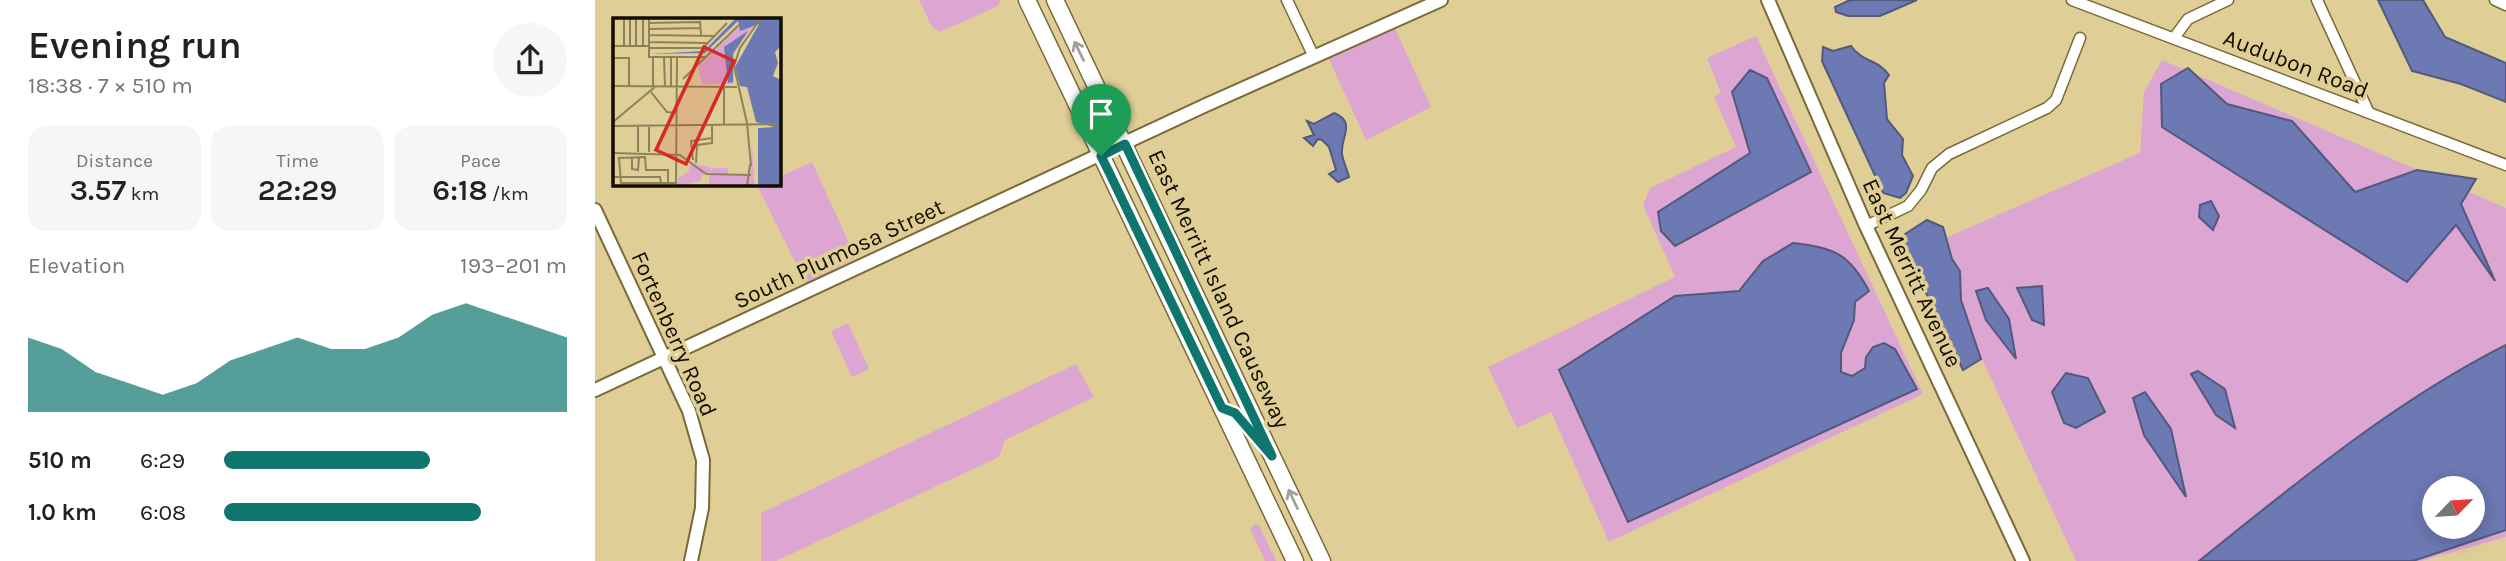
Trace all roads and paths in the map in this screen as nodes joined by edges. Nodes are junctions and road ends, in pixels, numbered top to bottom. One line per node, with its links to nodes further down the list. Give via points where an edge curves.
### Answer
1 (1027, 0): 16 (main road, East Merritt Island Causeway)
2 (1055, 0): 15 (main road, East Merritt Island Causeway, one-way to 2)
3 (1287, 0): 13 (street)
4 (1441, 0): 13 (street, South Plumosa Street)
5 (1768, 0): 19 (street, East Merritt Avenue)
6 (2073, 0): 12 (street, Audubon Road)
7 (2228, 0): 12 (street, via 2188,19)
8 (2317, 0): 14 (street)
9 (2495, 0): 10 (street)
10 (2506, 5)
11 (2080, 38): 19 (street, via 2056,100 2047,108 1949,154 1932,168 1908,206)
12 (2174, 38): 14 (street, Audubon Road)
13 (1314, 57): 15 (street, South Plumosa Street)
14 (2368, 111): 17 (street, Audubon Road)
15 (1125, 144): 16 (street, South Plumosa Street); 22 (main road, East Merritt Island Causeway)
16 (1101, 156): 20 (main road, East Merritt Island Causeway); 21 (street, South Plumosa Street)
17 (2506, 166)
18 (595, 210): 21 (street, Fortenberry Road)
19 (1866, 226): 29 (street, East Merritt Avenue)
20 (1185, 332): 22 (main road, via 1216,374); 24 (main road, East Merritt Island Causeway)
21 (665, 358): 23 (street, South Plumosa Street); 26 (street, Fortenberry Road, via 689,411 703,460 702,508)
22 (1238, 384): 25 (main road, East Merritt Island Causeway)
23 (595, 390)
24 (1222, 408): 25 (main road, via 1235,413); 27 (main road, East Merritt Island Causeway)
25 (1272, 456): 28 (main road, East Merritt Island Causeway, one-way to 25)
26 (691, 561)
27 (1295, 561)
28 (1322, 561)
29 (2023, 561)

